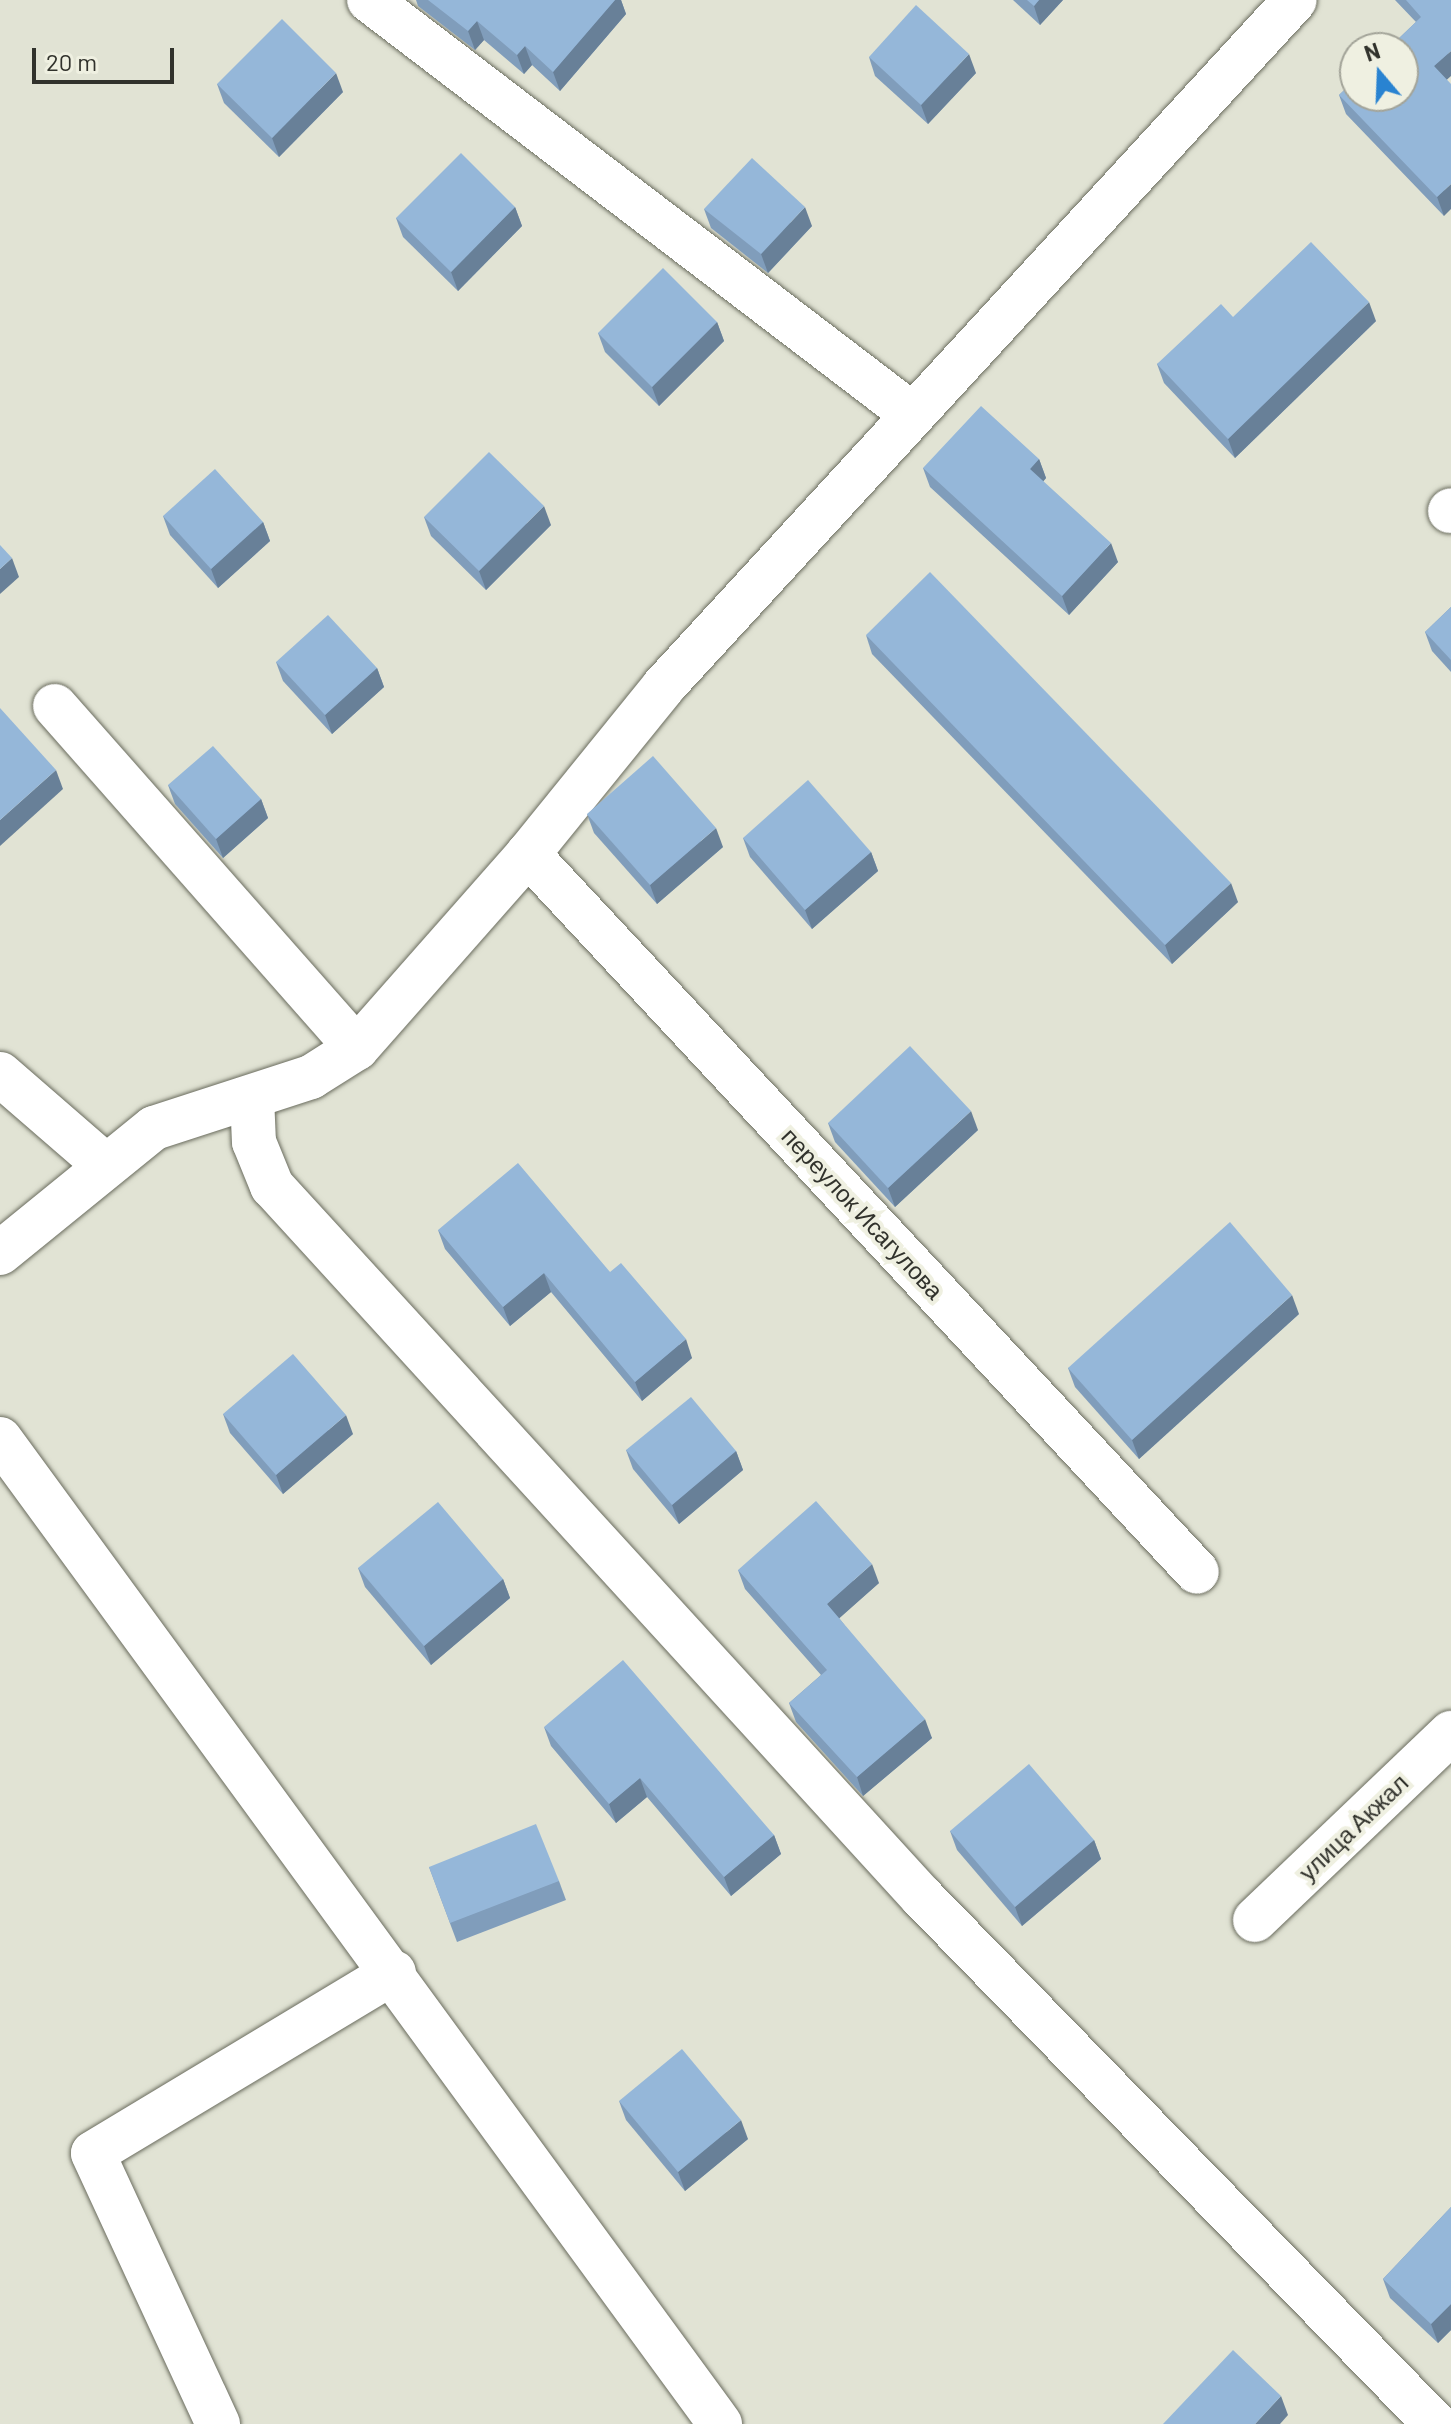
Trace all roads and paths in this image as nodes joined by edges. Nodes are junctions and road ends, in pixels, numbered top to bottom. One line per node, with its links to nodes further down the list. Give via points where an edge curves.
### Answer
1 (369, 0): 3 (street)
2 (1295, 0): 3 (street)
3 (913, 415): 5 (street, via 663,687)
4 (55, 706): 6 (street)
5 (528, 854): 6 (street); 12 (street, переулок Исагулова)
6 (357, 1048): 8 (street, via 311,1077)
7 (0, 1074): 9 (street)
8 (252, 1097): 9 (street, via 203,1108 154,1128); 18 (street, via 254,1142 272,1186 922,1897)
9 (105, 1165): 10 (street)
10 (0, 1253)
11 (0, 1439): 15 (street)
12 (1197, 1572)
13 (1451, 1733): 14 (street, улица Акжал)
14 (1255, 1920)
15 (394, 1972): 16 (street, via 93,2153); 17 (street)
16 (218, 2424)
17 (720, 2424)
18 (1435, 2424)

